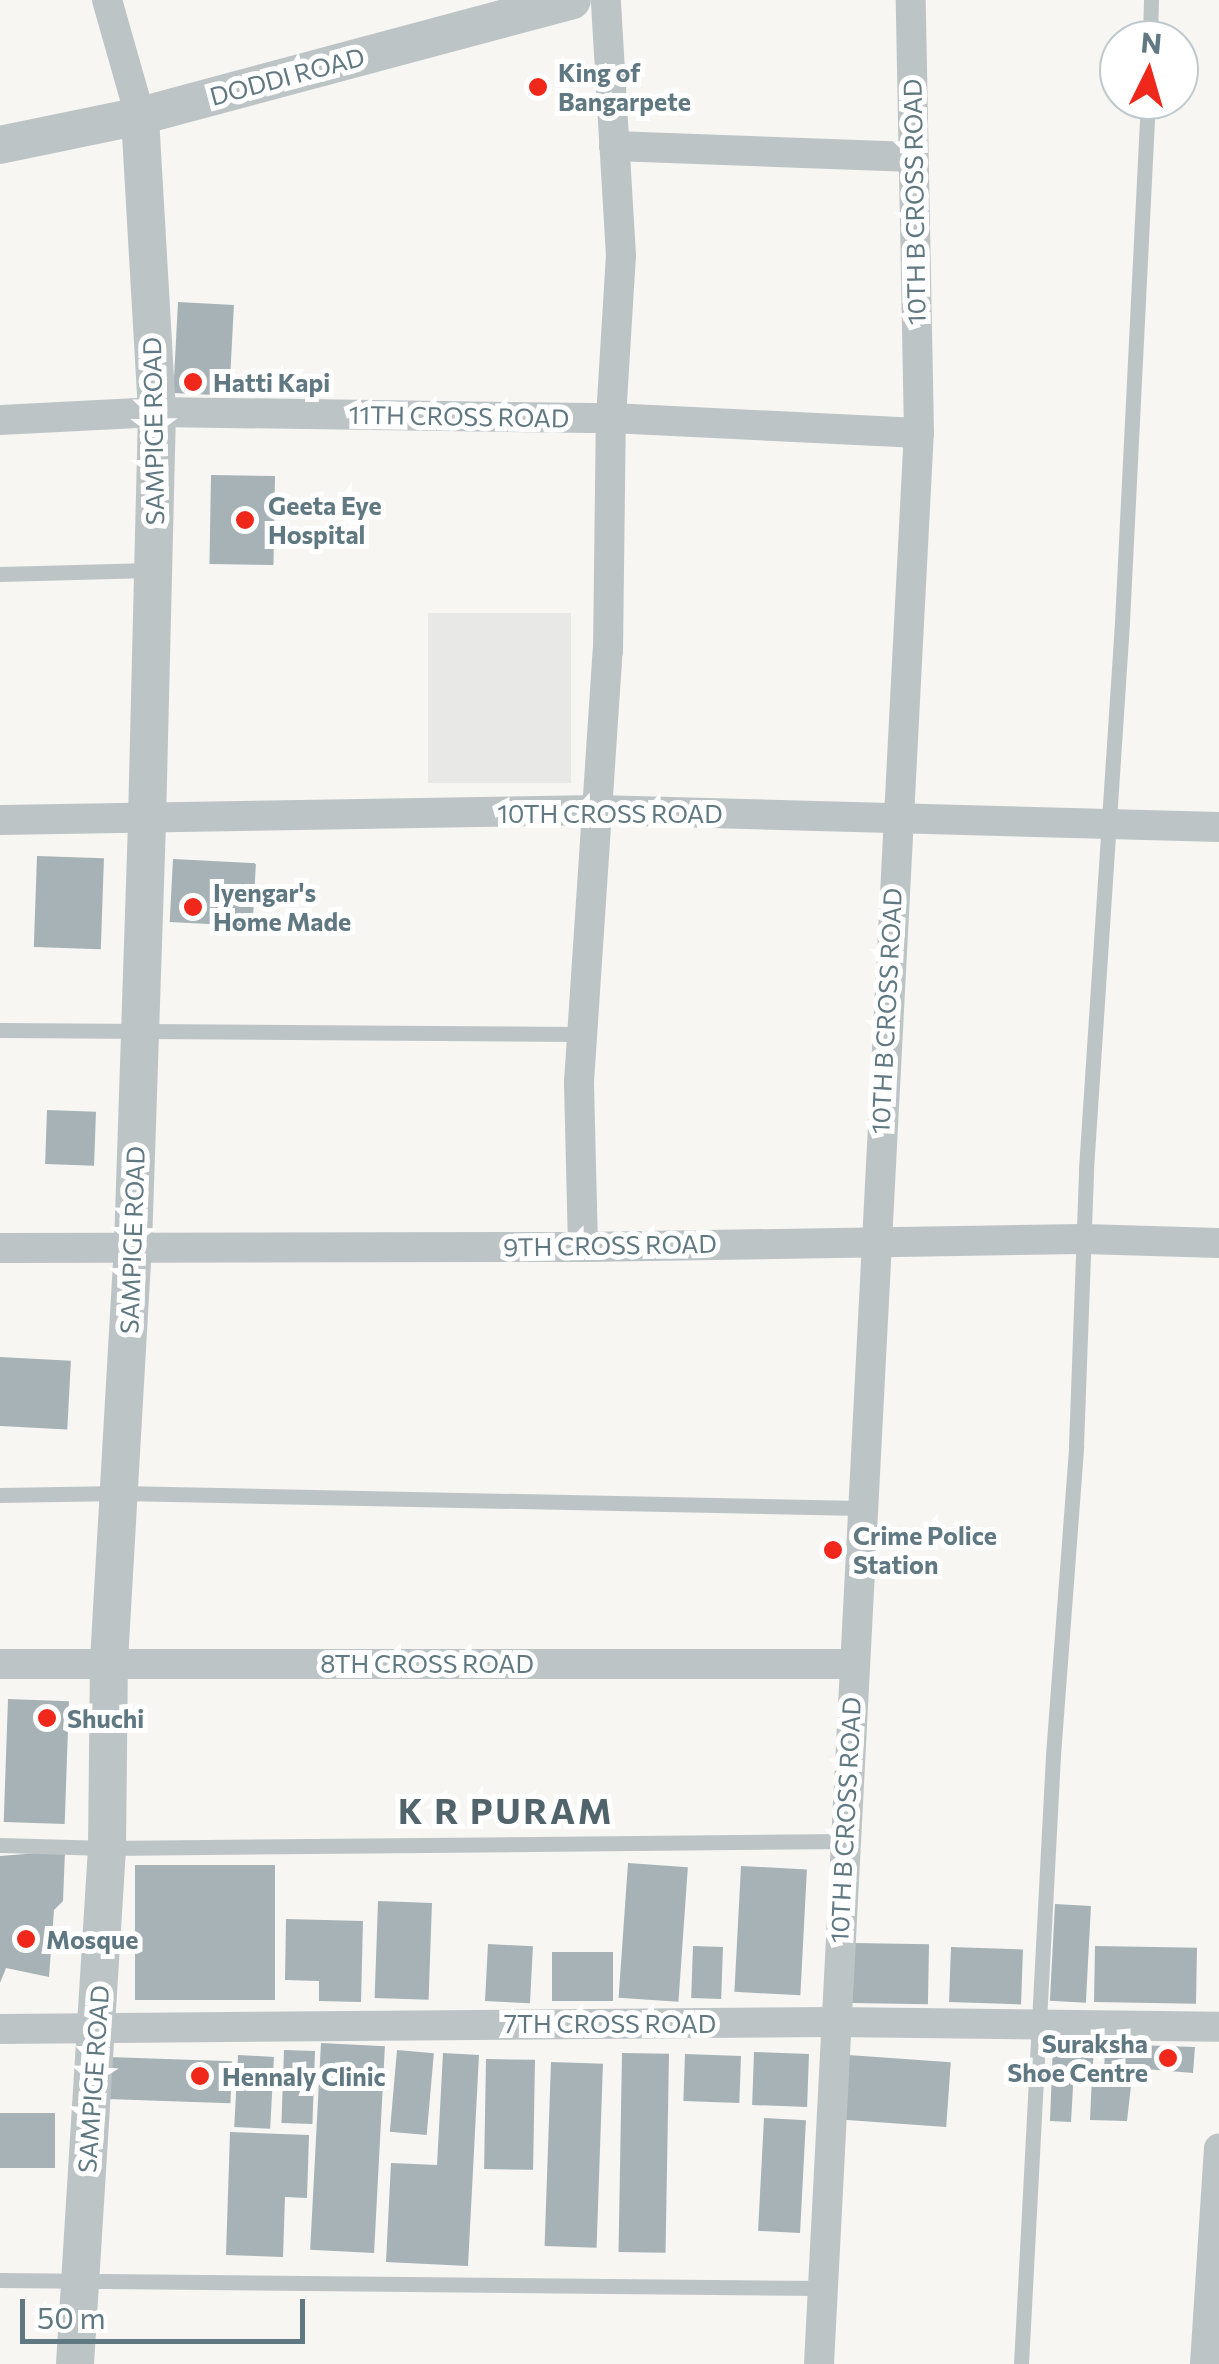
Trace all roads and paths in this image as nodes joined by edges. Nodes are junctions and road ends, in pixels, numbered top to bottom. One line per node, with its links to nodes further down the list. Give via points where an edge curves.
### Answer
1 (107, 0): 5 (street)
2 (572, 0): 5 (street, DODDI ROAD)
3 (606, 0): 8 (street)
4 (911, 0): 9 (street, 10TH B CROSS ROAD)
5 (140, 116): 7 (street, DODDI ROAD); 10 (street, SAMPIGE ROAD)
6 (1147, 120): 20 (lane)
7 (0, 146)
8 (614, 146): 9 (street); 11 (street, via 621,256)
9 (914, 157): 13 (street, 10TH B CROSS ROAD)
10 (157, 412): 11 (street, 11TH CROSS ROAD); 12 (street, 11TH CROSS ROAD); 14 (street, SAMPIGE ROAD)
11 (611, 418): 13 (street, 11TH CROSS ROAD); 16 (street)
12 (0, 420)
13 (918, 433): 17 (street, 10TH B CROSS ROAD)
14 (154, 570): 15 (lane); 19 (street, SAMPIGE ROAD)
15 (0, 574)
16 (598, 810): 17 (street, 10TH CROSS ROAD); 19 (street, 10TH CROSS ROAD); 24 (street)
17 (897, 816): 20 (street, 10TH CROSS ROAD); 26 (street, 10TH B CROSS ROAD)
18 (0, 820): 19 (street, 10TH CROSS ROAD)
19 (147, 821): 22 (street, SAMPIGE ROAD)
20 (1110, 824): 21 (street, 10TH CROSS ROAD); 25 (lane)
21 (1219, 827)
22 (140, 1028): 23 (lane); 24 (lane); 28 (street, SAMPIGE ROAD)
23 (0, 1030)
24 (582, 1034): 29 (street)
25 (1084, 1239): 26 (street, 9TH CROSS ROAD); 27 (street, 9TH CROSS ROAD); 41 (lane)
26 (874, 1241): 29 (street, 9TH CROSS ROAD); 33 (street, 10TH B CROSS ROAD)
27 (1219, 1243)
28 (133, 1244): 29 (street, 9TH CROSS ROAD); 30 (street, 9TH CROSS ROAD); 31 (street, SAMPIGE ROAD)
29 (583, 1247)
30 (0, 1248)
31 (120, 1493): 32 (lane); 33 (lane); 34 (street, SAMPIGE ROAD)
32 (0, 1496)
33 (861, 1508): 36 (street, 10TH B CROSS ROAD)
34 (109, 1662): 35 (street, 8TH CROSS ROAD); 36 (street, 8TH CROSS ROAD); 39 (street, SAMPIGE ROAD)
35 (0, 1664)
36 (854, 1664): 37 (street, 10TH B CROSS ROAD)
37 (844, 1841): 39 (lane); 40 (street, 10TH B CROSS ROAD)
38 (0, 1845): 39 (lane)
39 (107, 1848): 43 (street, SAMPIGE ROAD)
40 (834, 2022): 41 (street, 7TH CROSS ROAD); 43 (street, 7TH CROSS ROAD); 48 (street, 10TH B CROSS ROAD)
41 (1041, 2024): 42 (street, 7TH CROSS ROAD); 51 (lane)
42 (1219, 2026)
43 (96, 2028): 44 (street, 7TH CROSS ROAD); 47 (street, SAMPIGE ROAD)
44 (0, 2029)
45 (1219, 2148): 52 (street)
46 (0, 2280): 47 (lane)
47 (78, 2280): 48 (lane); 49 (street, SAMPIGE ROAD)
48 (822, 2288): 50 (street, 10TH B CROSS ROAD)
49 (75, 2364)
50 (819, 2364)
51 (1021, 2364)
52 (1205, 2364)

